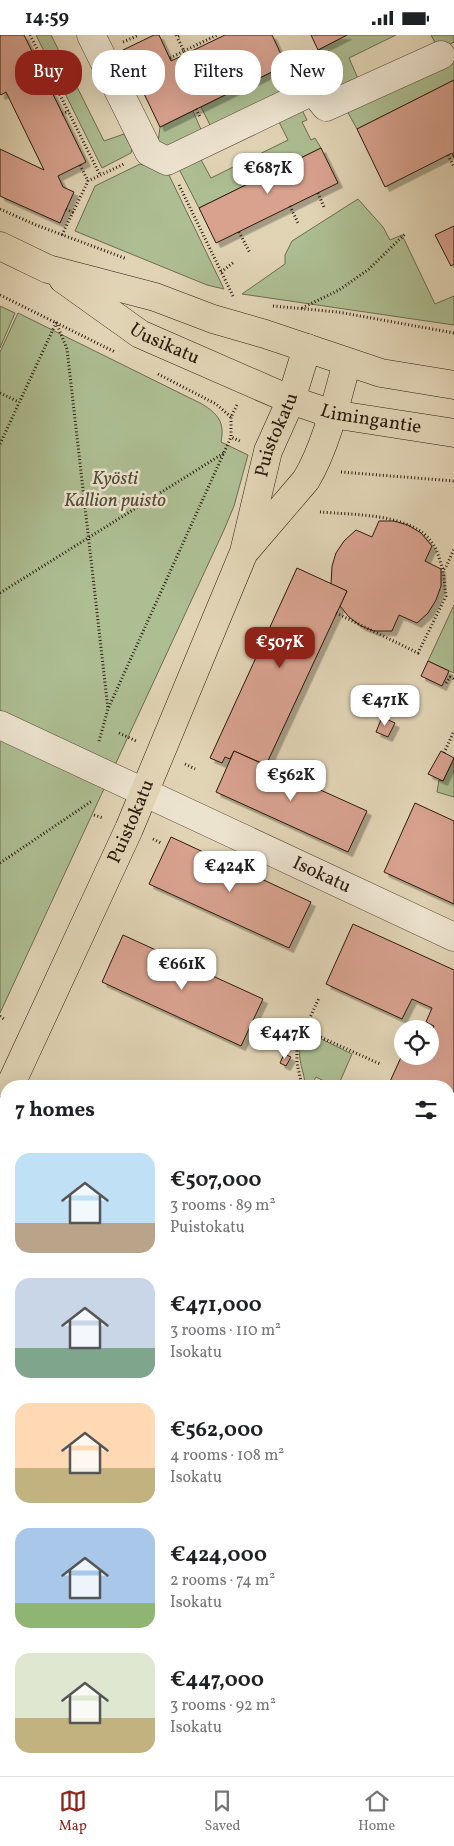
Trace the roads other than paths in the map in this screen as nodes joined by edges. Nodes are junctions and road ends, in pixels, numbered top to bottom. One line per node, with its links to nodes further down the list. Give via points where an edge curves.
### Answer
1 (91, 35): 2 (street, via 158,156 313,91 326,107)
2 (441, 55)
3 (0, 246): 4 (main road, Uusikatu)
4 (48, 269): 5 (main road, Uusikatu, via 155,297); 8 (main road, Uusikatu, via 140,333)
5 (307, 348): 6 (main road); 8 (main road, Puistokatu)
6 (347, 362): 7 (main road, via 381,373); 9 (main road, Puistokatu)
7 (454, 385)
8 (291, 401): 9 (main road, Limingantie); 11 (main road, Puistokatu, via 268,451)
9 (332, 414): 10 (main road, Limingantie); 11 (main road, Puistokatu, via 306,480)
10 (454, 433)
11 (244, 552): 13 (main road, Puistokatu)
12 (0, 725): 13 (street, Isokatu)
13 (144, 792): 14 (street, Isokatu); 15 (main road, Puistokatu)
14 (454, 937)
15 (13, 1080)

